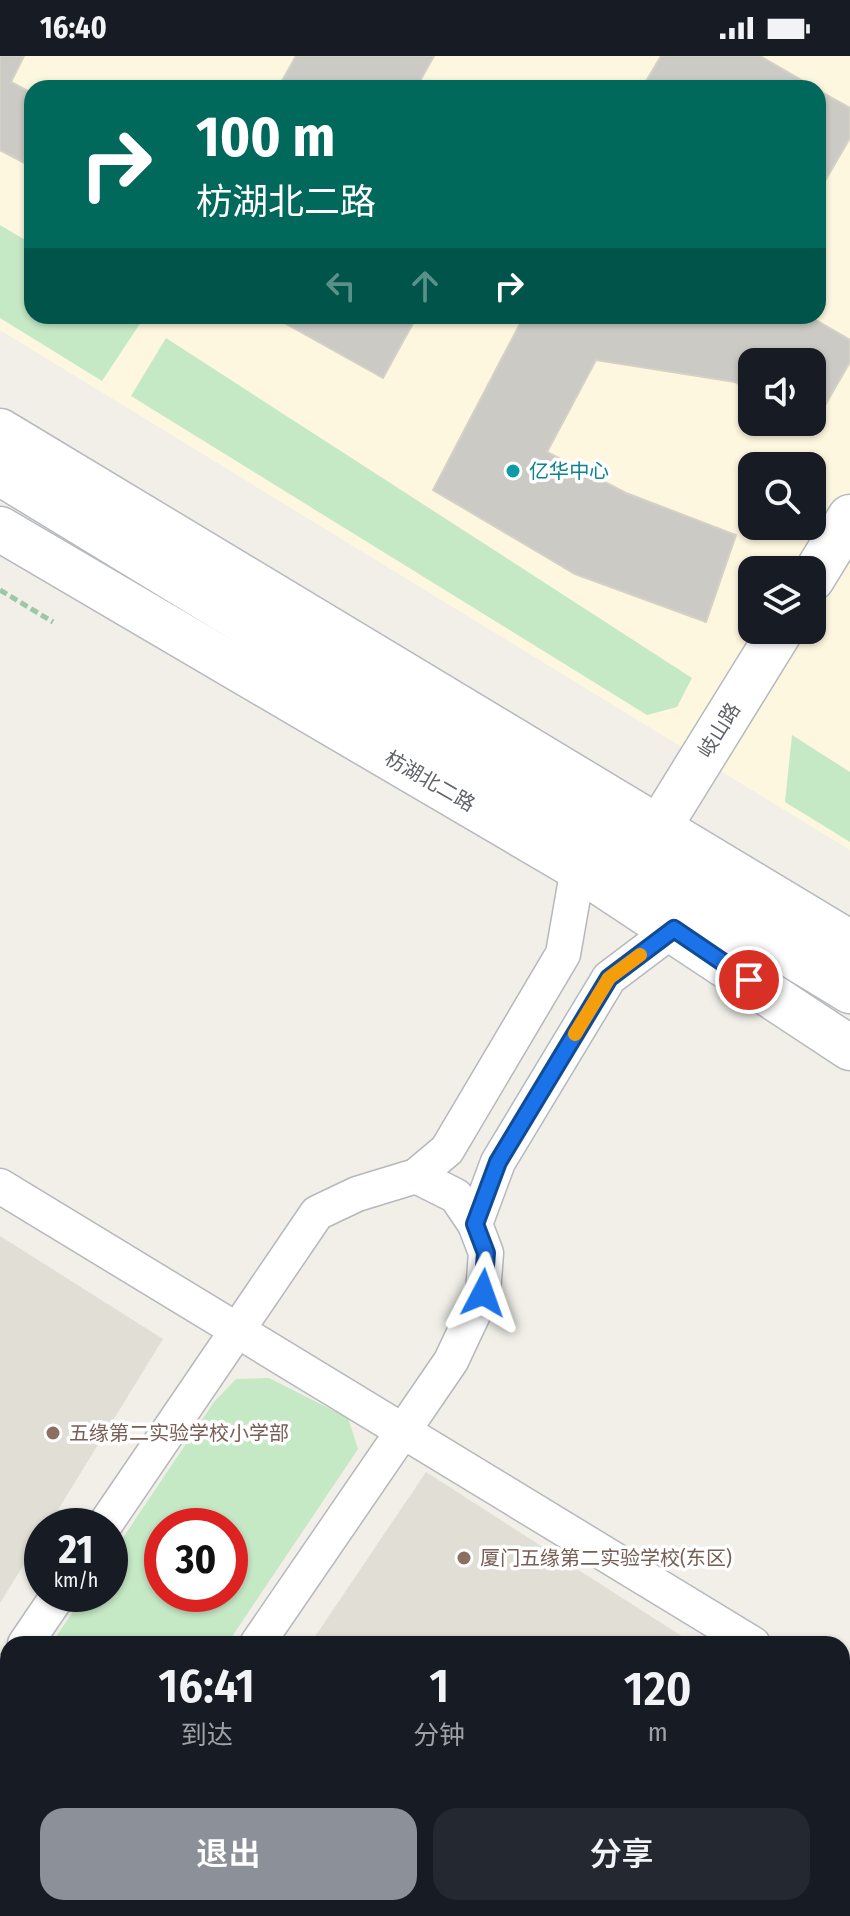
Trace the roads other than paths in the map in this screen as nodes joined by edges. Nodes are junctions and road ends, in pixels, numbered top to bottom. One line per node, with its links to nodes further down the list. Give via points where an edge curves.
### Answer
1 (0, 431): 7 (main road)
2 (0, 473): 11 (main road)
3 (850, 517): 5 (main road)
4 (0, 529): 8 (main road, 枋湖北二路)
5 (826, 556)
6 (772, 644): 7 (main road, 岐山路)
7 (658, 829): 10 (main road)
8 (578, 868): 9 (main road, 枋湖北二路); 13 (street, via 563,954 447,1150)
9 (674, 929): 12 (main road, 枋湖北二路); 15 (street, via 609,978 498,1162)
10 (850, 943)
11 (850, 991)
12 (850, 1048)
13 (416, 1176): 15 (street, via 456,1196); 16 (street, via 317,1213)
14 (0, 1186): 16 (street)
15 (475, 1224): 17 (street, via 486,1253 483,1293 451,1361)
16 (235, 1330): 17 (street); 18 (street)
17 (402, 1432): 21 (street); 22 (street)
18 (116, 1508)
19 (47, 1612): 20 (street)
20 (30, 1636)
21 (262, 1636)
22 (740, 1636)

